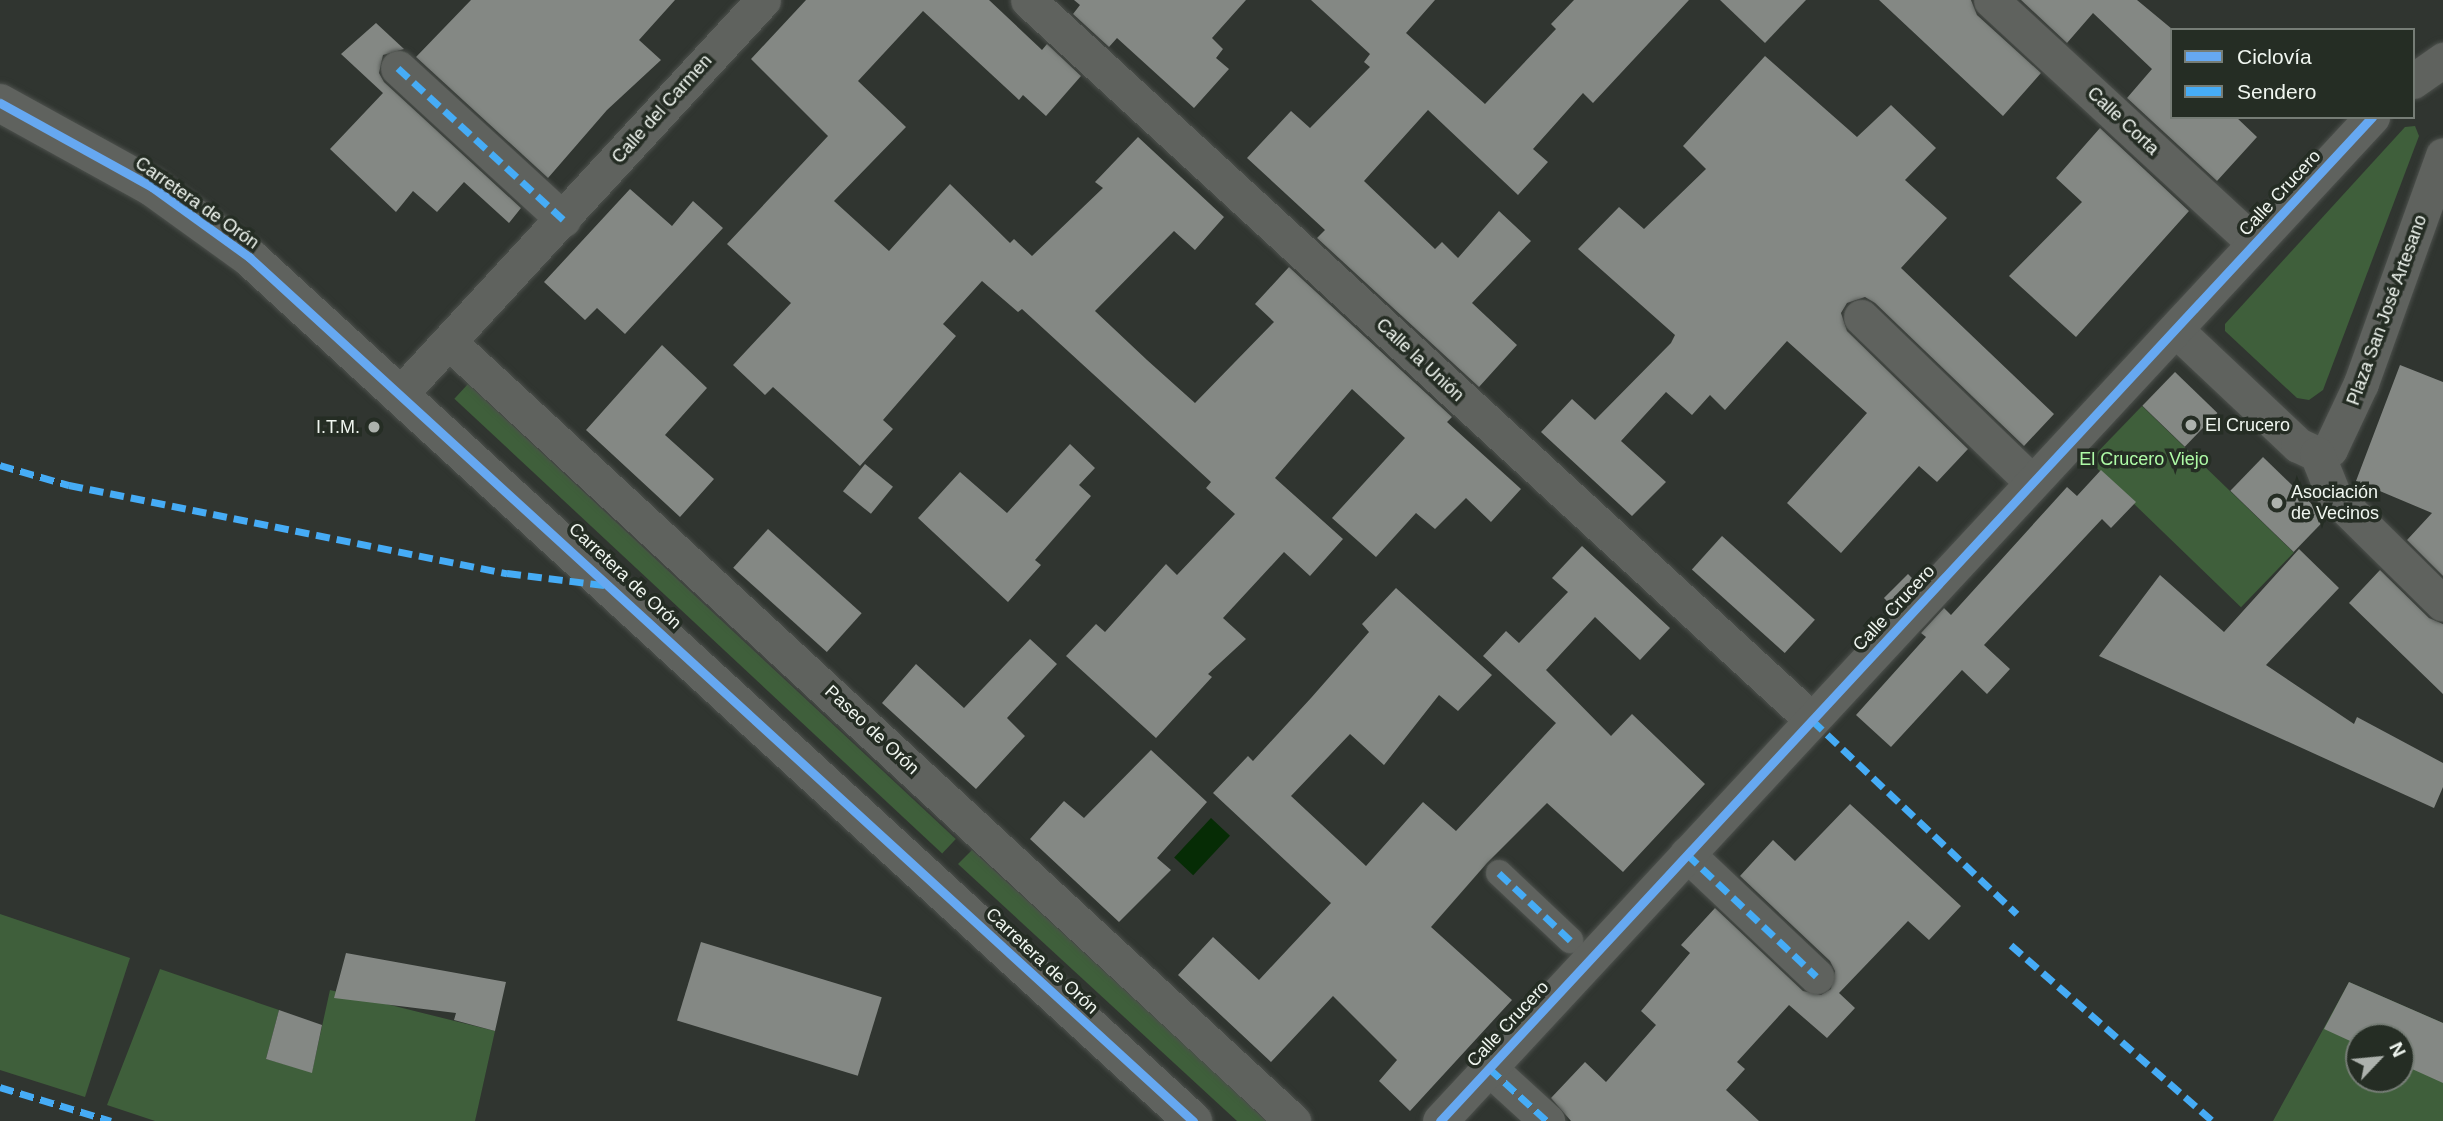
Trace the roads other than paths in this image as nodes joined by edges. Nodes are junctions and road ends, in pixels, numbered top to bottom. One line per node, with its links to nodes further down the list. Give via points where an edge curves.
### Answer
1 (763, 0): 10 (street, Calle del Carmen)
2 (1028, 0): 19 (street, Calle la Unión)
3 (1991, 0): 11 (street, Calle Corta)
4 (2443, 60): 6 (street)
5 (398, 68): 10 (street)
6 (2415, 80)
7 (0, 103): 15 (street, Carretera de Orón, via 95,153 208,226)
8 (2370, 119): 11 (street, Calle Crucero)
9 (2443, 155): 16 (street, Plaza San José Artesano, via 2339,439)
10 (563, 219): 14 (street, Calle del Carmen)
11 (2254, 243): 13 (street, Calle Crucero)
12 (1861, 317): 17 (street)
13 (2176, 330): 16 (street, via 2298,446); 17 (street, Calle Crucero)
14 (449, 342): 15 (street, Calle del Carmen); 26 (street, Paseo de Orón)
15 (402, 392): 25 (street, Carretera de Orón)
16 (2317, 454): 18 (street, via 2334,496)
17 (2032, 482): 19 (street, Calle Crucero)
18 (2443, 604)
19 (1812, 720): 20 (street, Calle Crucero)
20 (1687, 854): 23 (street); 24 (street, Calle Crucero)
21 (1500, 873): 22 (street)
22 (1570, 940)
23 (1816, 976)
24 (1489, 1068): 27 (street, Calle Crucero); 28 (street, Calle Crucero)
25 (1193, 1121)
26 (1293, 1121)
27 (1440, 1121)
28 (1546, 1121)

